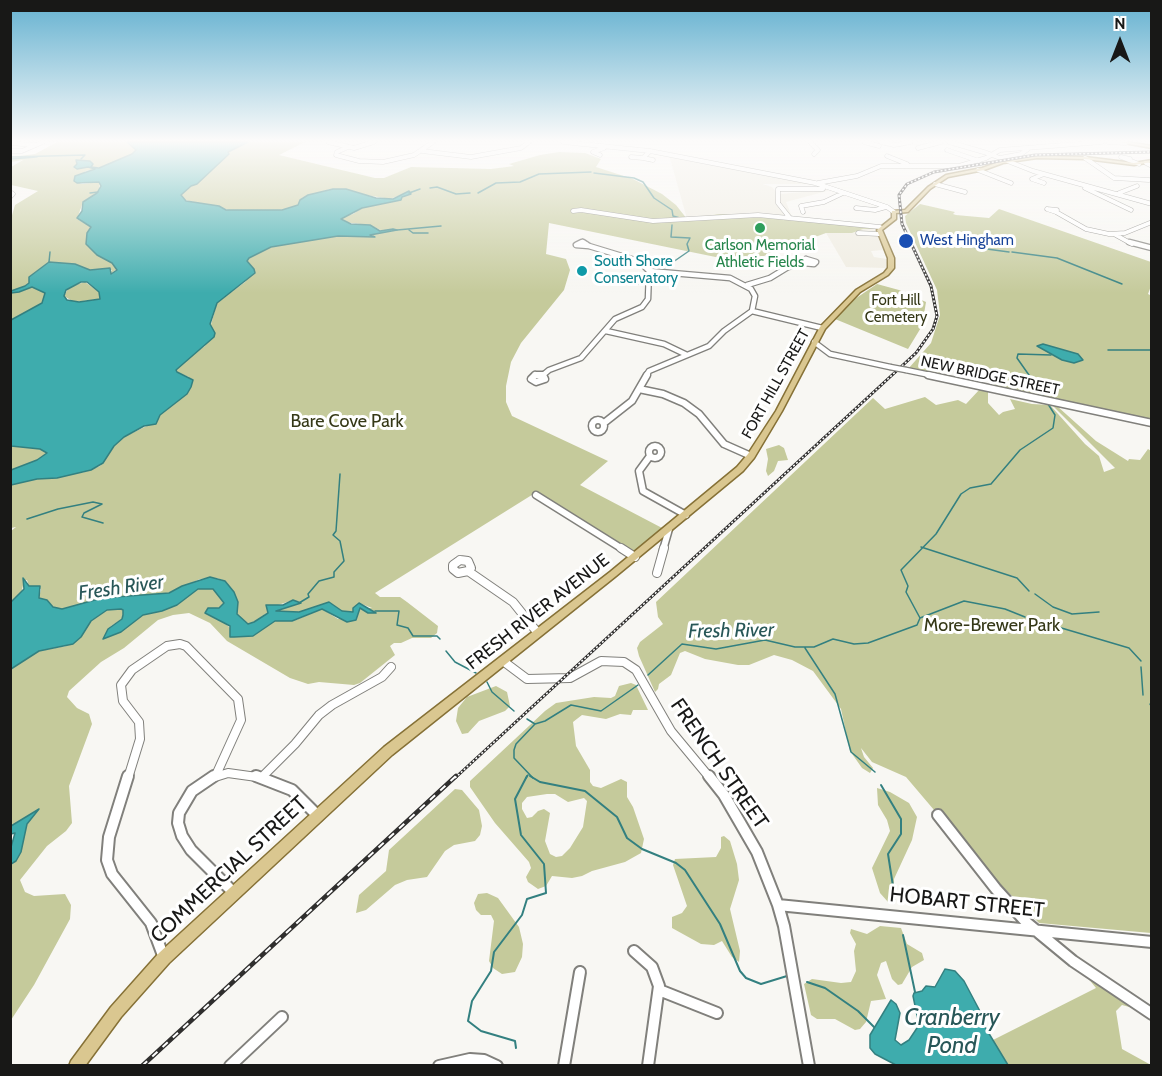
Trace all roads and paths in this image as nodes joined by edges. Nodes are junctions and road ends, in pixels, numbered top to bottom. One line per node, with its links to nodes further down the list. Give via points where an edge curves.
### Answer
1 (778, 192): 14 (street, via 778,203)
2 (926, 192): 12 (main road, via 906,211)
3 (1093, 192): 10 (street)
4 (1116, 192): 6 (street)
5 (843, 193): 8 (street); 11 (street, via 801,206)
6 (1119, 193): 7 (street)
7 (1152, 204)
8 (886, 207): 9 (street); 12 (street)
9 (856, 208)
10 (1131, 210)
11 (803, 212)
12 (894, 212): 17 (main road, via 894,218)
13 (1056, 212): 18 (street, via 1086,229)
14 (790, 218): 15 (street, via 722,215); 17 (street)
15 (685, 220): 15 (street, via 644,220 573,211 644,224)
16 (1152, 222): 18 (street)
17 (879, 231): 25 (main road, FORT HILL STREET, via 891,258 891,268 858,291)
18 (1114, 234): 20 (street, via 1132,244)
19 (589, 246): 22 (street, via 635,260)
20 (1152, 248)
21 (803, 263): 23 (street)
22 (650, 271): 23 (street, via 719,276); 26 (street, via 646,303 617,318)
23 (747, 285): 24 (street, via 755,296)
24 (752, 311): 25 (street); 28 (street, via 709,346)
25 (822, 328): 27 (main road, FORT HILL STREET)
26 (606, 331): 28 (street, via 664,344); 29 (street, via 581,358)
27 (812, 346): 32 (street, NEW BRIDGE STREET, bridge, via 846,358); 34 (main road, FORT HILL STREET)
28 (687, 355): 30 (street, via 649,371)
29 (543, 375)
30 (639, 389): 31 (street, via 630,404); 34 (street, via 669,395 689,405 724,444)
31 (604, 423)
32 (1152, 423)
33 (650, 456): 36 (street, via 639,471 643,491)
34 (751, 456): 36 (main road, FORT HILL STREET)
35 (536, 495): 38 (street)
36 (686, 515): 37 (main road, FORT HILL STREET)
37 (669, 529): 38 (main road, FRESH RIVER AVENUE); 40 (street)
38 (635, 556): 41 (main road, FRESH RIVER AVENUE)
39 (468, 571): 41 (street, via 513,602)
40 (657, 573)
41 (537, 632): 42 (main road, FRESH RIVER AVENUE)
42 (503, 661): 44 (main road, FRESH RIVER AVENUE); 50 (street, FRENCH STREET, via 523,678 554,680 578,675 605,660 628,664 639,674 671,731 739,818)
43 (391, 667): 46 (street, via 382,677 320,715)
44 (427, 720): 48 (main road, COMMERCIAL STREET)
45 (216, 775): 46 (street); 49 (street, via 192,791 183,803 178,823 191,850); 54 (street, via 241,720 238,699 186,646 167,646 132,669 121,685 123,701 139,722 140,739 109,837 107,860 112,874 151,923)
46 (262, 777): 48 (street, via 292,790)
47 (938, 815): 51 (street, via 996,889)
48 (318, 816): 49 (main road, COMMERCIAL STREET)
49 (234, 893): 54 (main road, COMMERCIAL STREET)
50 (778, 905): 51 (street, HOBART STREET); 66 (street, FRENCH STREET)
51 (1037, 930): 52 (street, HOBART STREET); 58 (street, via 1073,961)
52 (1152, 942)
53 (634, 951): 56 (street, via 652,967)
54 (164, 958): 60 (main road, COMMERCIAL STREET)
55 (580, 972): 64 (street)
56 (659, 990): 57 (street); 65 (street)
57 (717, 1013)
58 (1152, 1014)
59 (282, 1017): 61 (street)
60 (76, 1065)
61 (230, 1065)
62 (439, 1065): 63 (street, via 471,1059)
63 (497, 1065)
64 (564, 1065)
65 (648, 1065)
66 (809, 1065)

